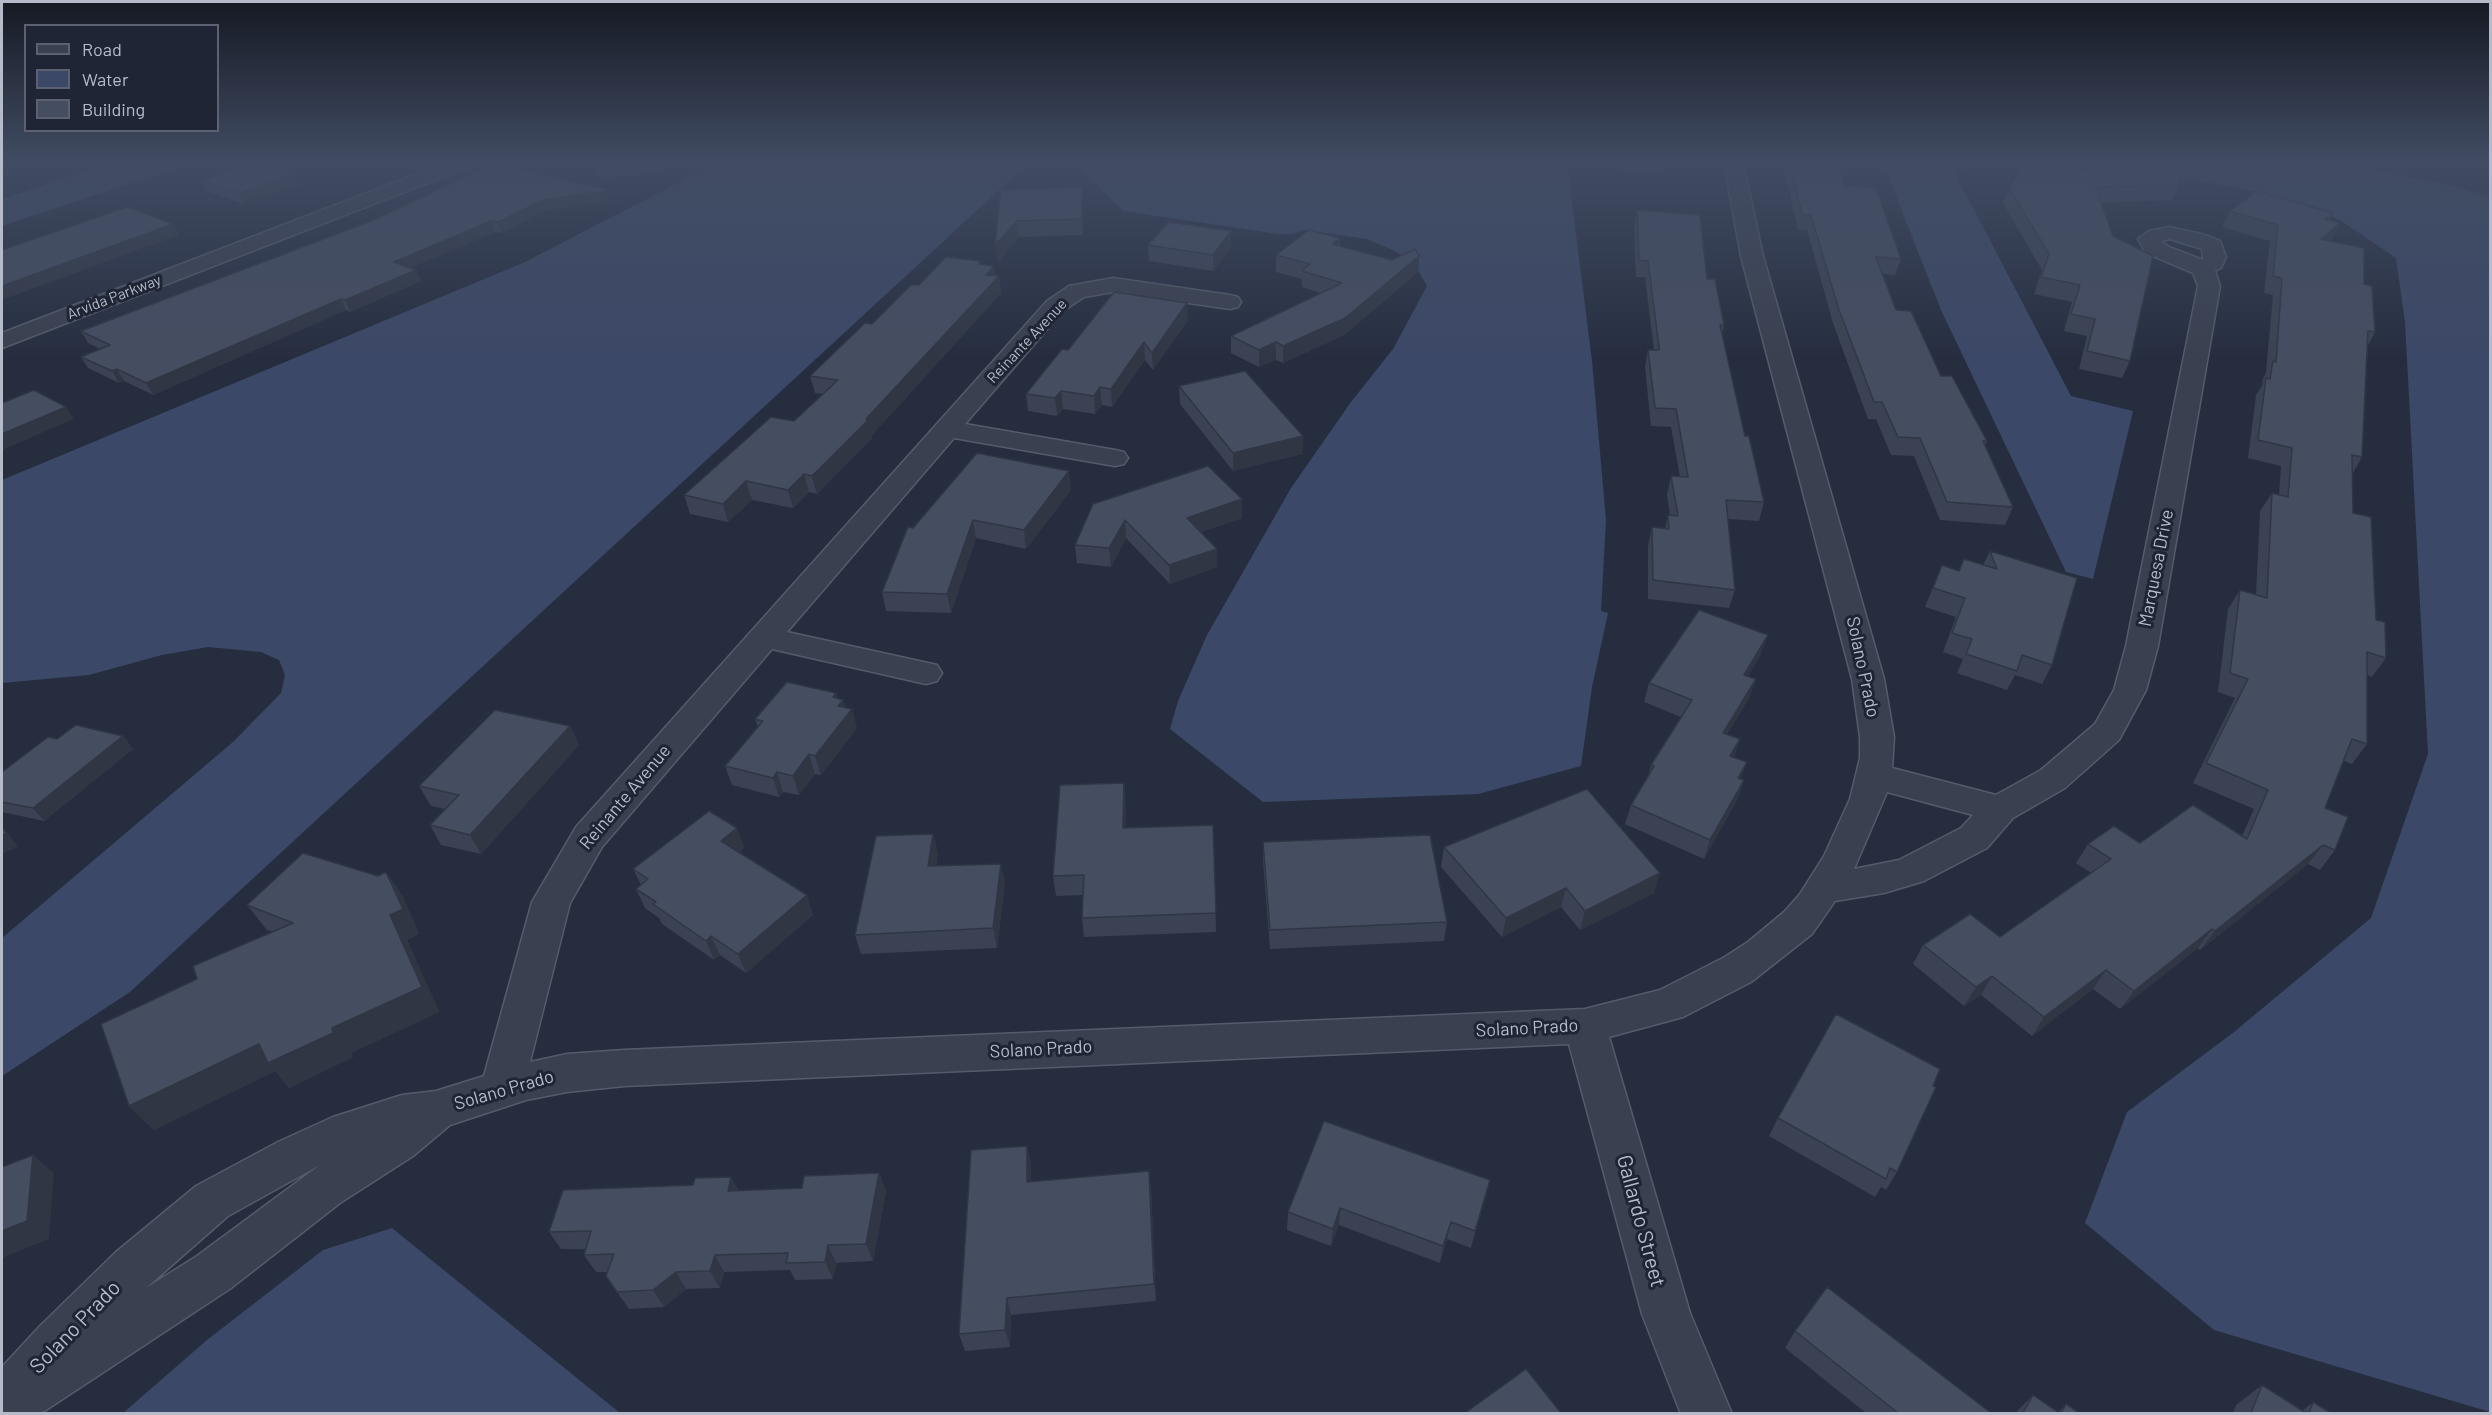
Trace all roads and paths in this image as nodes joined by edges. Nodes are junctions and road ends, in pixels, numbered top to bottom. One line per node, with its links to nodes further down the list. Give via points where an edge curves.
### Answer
1 (291, 229): 5 (street, Arvida Parkway)
2 (1746, 229): 10 (street, Solano Prado, via 1868,679 1877,737)
3 (2204, 269): 11 (street, Marquesa Drive, via 2209,286 2130,690 2107,732 2090,748 2052,779)
4 (1230, 302): 6 (street, Reinante Avenue, via 1120,286 1077,291 1055,306)
5 (2, 341)
6 (948, 429): 7 (street); 8 (street, Reinante Avenue)
7 (1115, 458)
8 (765, 637): 9 (street); 14 (street, Reinante Avenue, via 611,808 571,864 551,902)
9 (926, 673)
10 (1874, 776): 11 (street); 12 (street, Solano Prado, via 1856,829)
11 (2000, 809): 12 (street, Marquesa Drive, via 1974,838 1911,871)
12 (1825, 888): 13 (street, Solano Prado, via 1782,938 1737,970 1669,1005)
13 (1585, 1026): 14 (street, Solano Prado, via 624,1068 545,1076); 16 (street, Gallardo Street, via 1666,1314)
14 (502, 1088): 15 (street, Solano Prado, via 436,1110 397,1142 324,1188 214,1272)
15 (2, 1406)
16 (1707, 1413)

